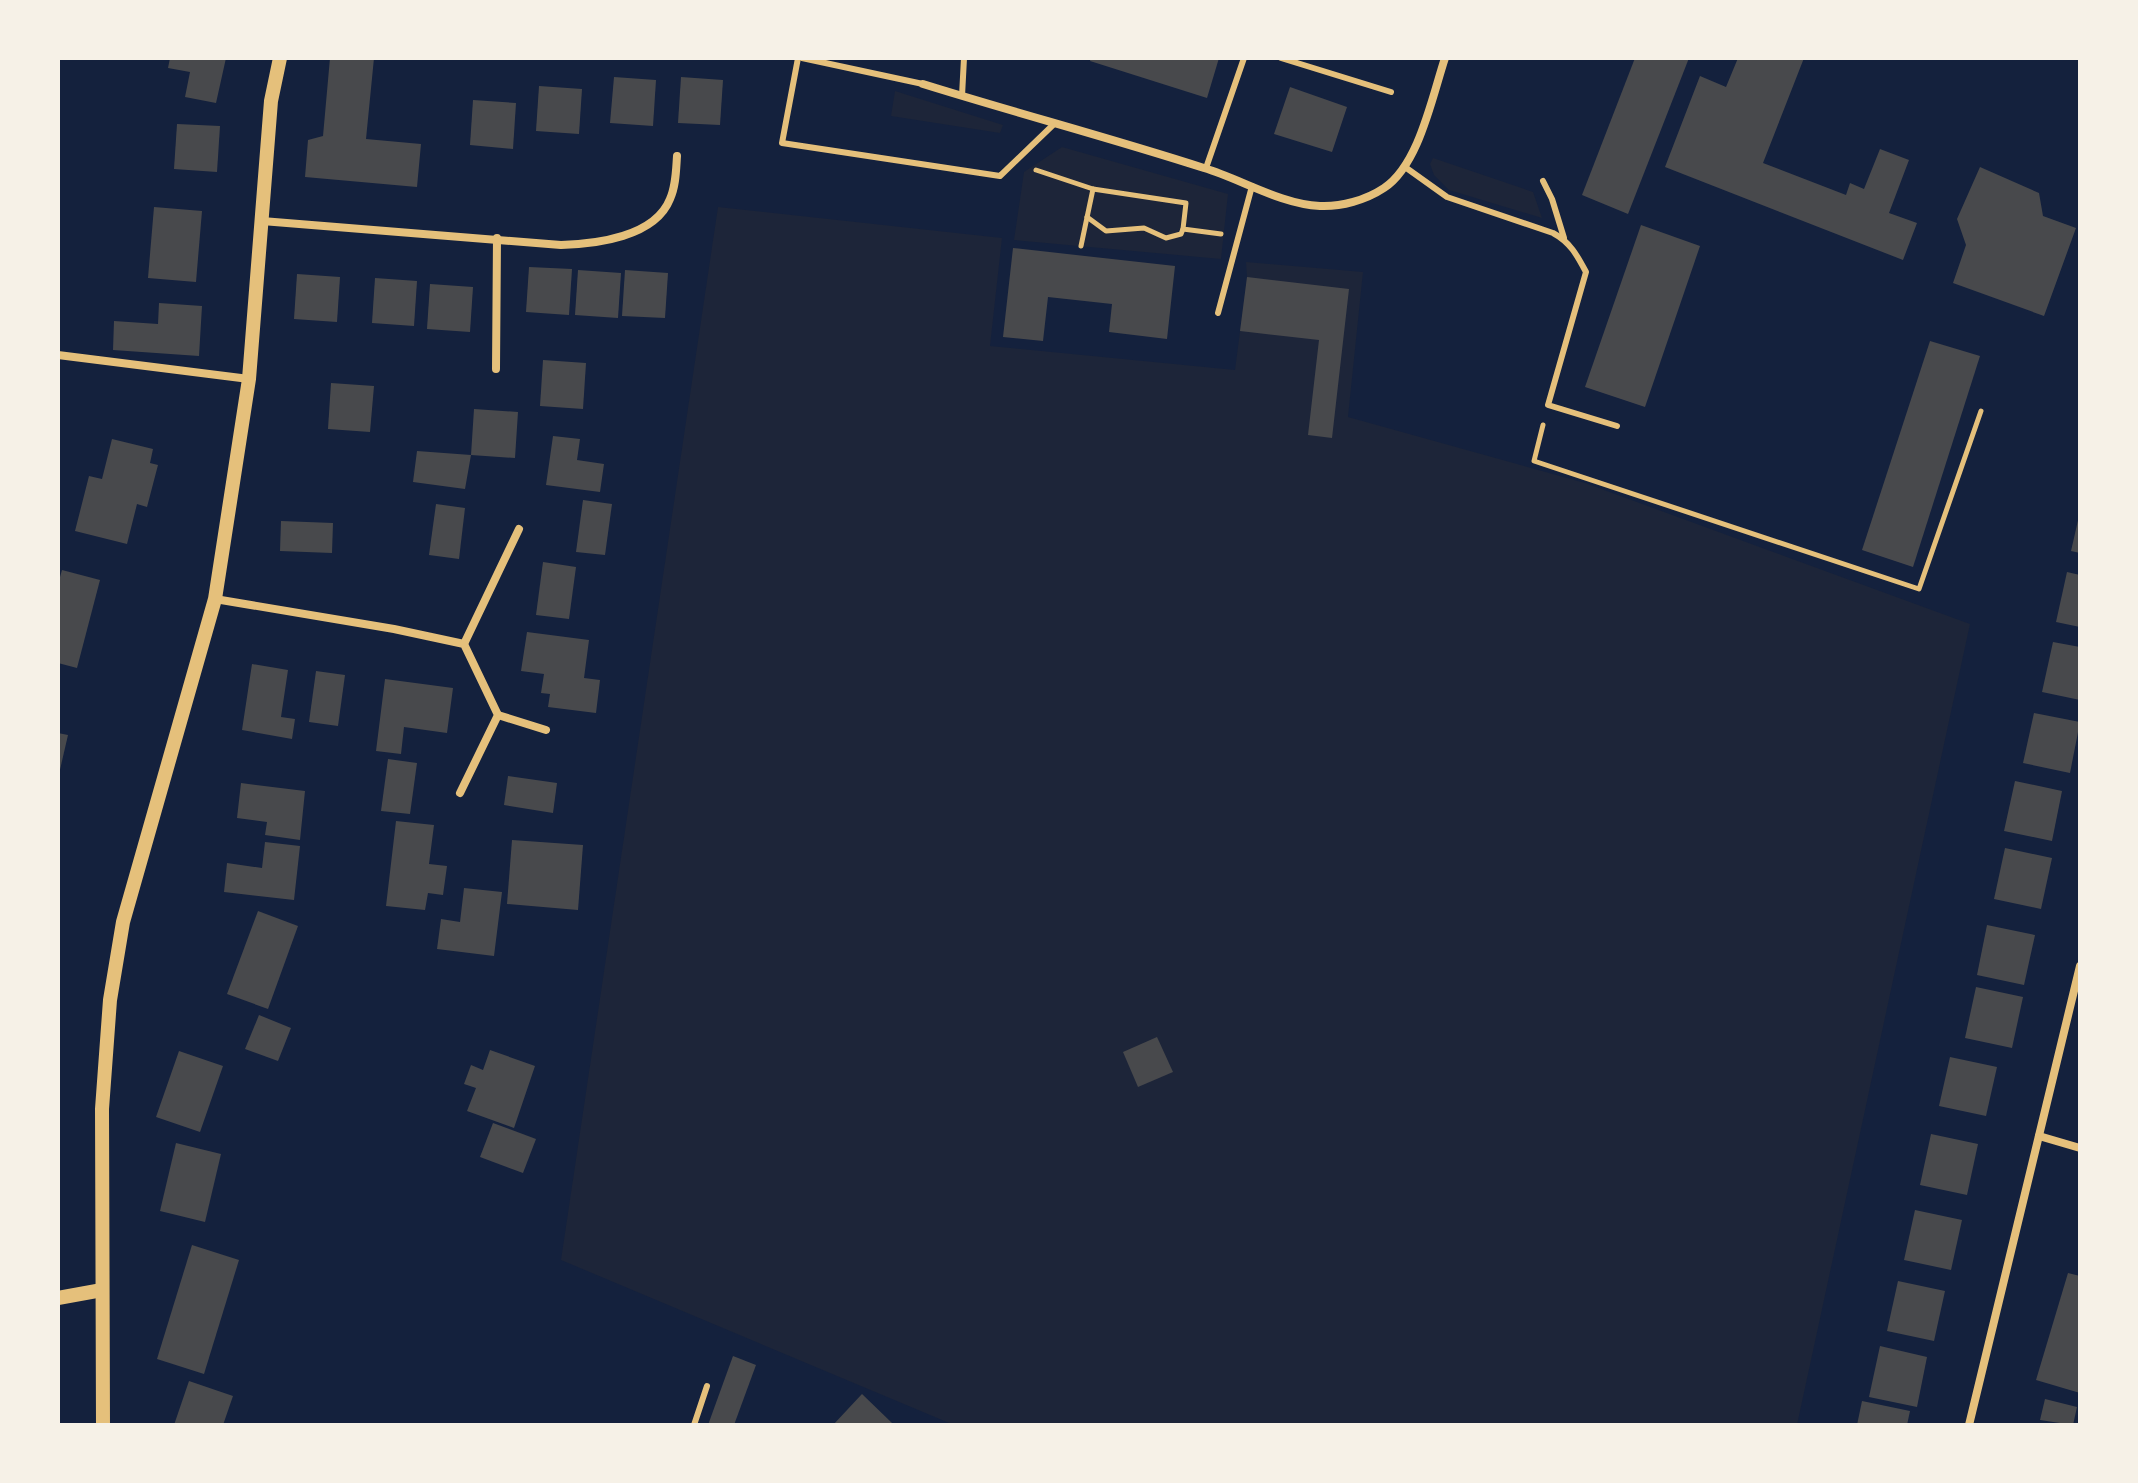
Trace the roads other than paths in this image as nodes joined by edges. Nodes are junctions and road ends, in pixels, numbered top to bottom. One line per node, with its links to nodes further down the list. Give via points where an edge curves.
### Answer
1 (280, 58): 16 (street, via 271,101)
2 (800, 58): 7 (lane); 10 (lane, via 782,143 1000,176)
3 (964, 58): 9 (lane)
4 (1244, 58): 13 (lane)
5 (1281, 58): 8 (lane)
6 (1445, 58): 12 (street)
7 (923, 84): 9 (street)
8 (1391, 92)
9 (962, 96): 10 (street)
10 (1054, 124): 13 (street)
11 (677, 156): 17 (street, via 667,206 636,230 570,245)
12 (1405, 167): 15 (street, via 1384,188 1344,204 1295,202); 18 (lane, via 1447,197)
13 (1206, 168): 15 (street)
14 (1543, 181): 18 (lane)
15 (1252, 186): 19 (lane)
16 (262, 221): 17 (street); 22 (street)
17 (497, 238): 21 (street)
18 (1564, 239): 23 (lane, via 1586,272 1548,405)
19 (1218, 313)
20 (58, 355): 22 (street)
21 (496, 369)
22 (249, 379): 25 (street)
23 (1617, 426)
24 (519, 529): 26 (street)
25 (215, 599): 26 (street); 33 (street, via 123,922 110,1000 102,1109)
26 (464, 644): 27 (street)
27 (498, 715): 28 (street); 29 (street)
28 (546, 730)
29 (460, 793)
30 (2080, 966): 31 (street)
31 (2039, 1136): 32 (street); 38 (street)
32 (2080, 1148)
33 (102, 1290): 34 (street); 36 (street)
34 (58, 1298)
35 (707, 1386): 37 (lane)
36 (103, 1425)
37 (694, 1425)
38 (1969, 1425)

